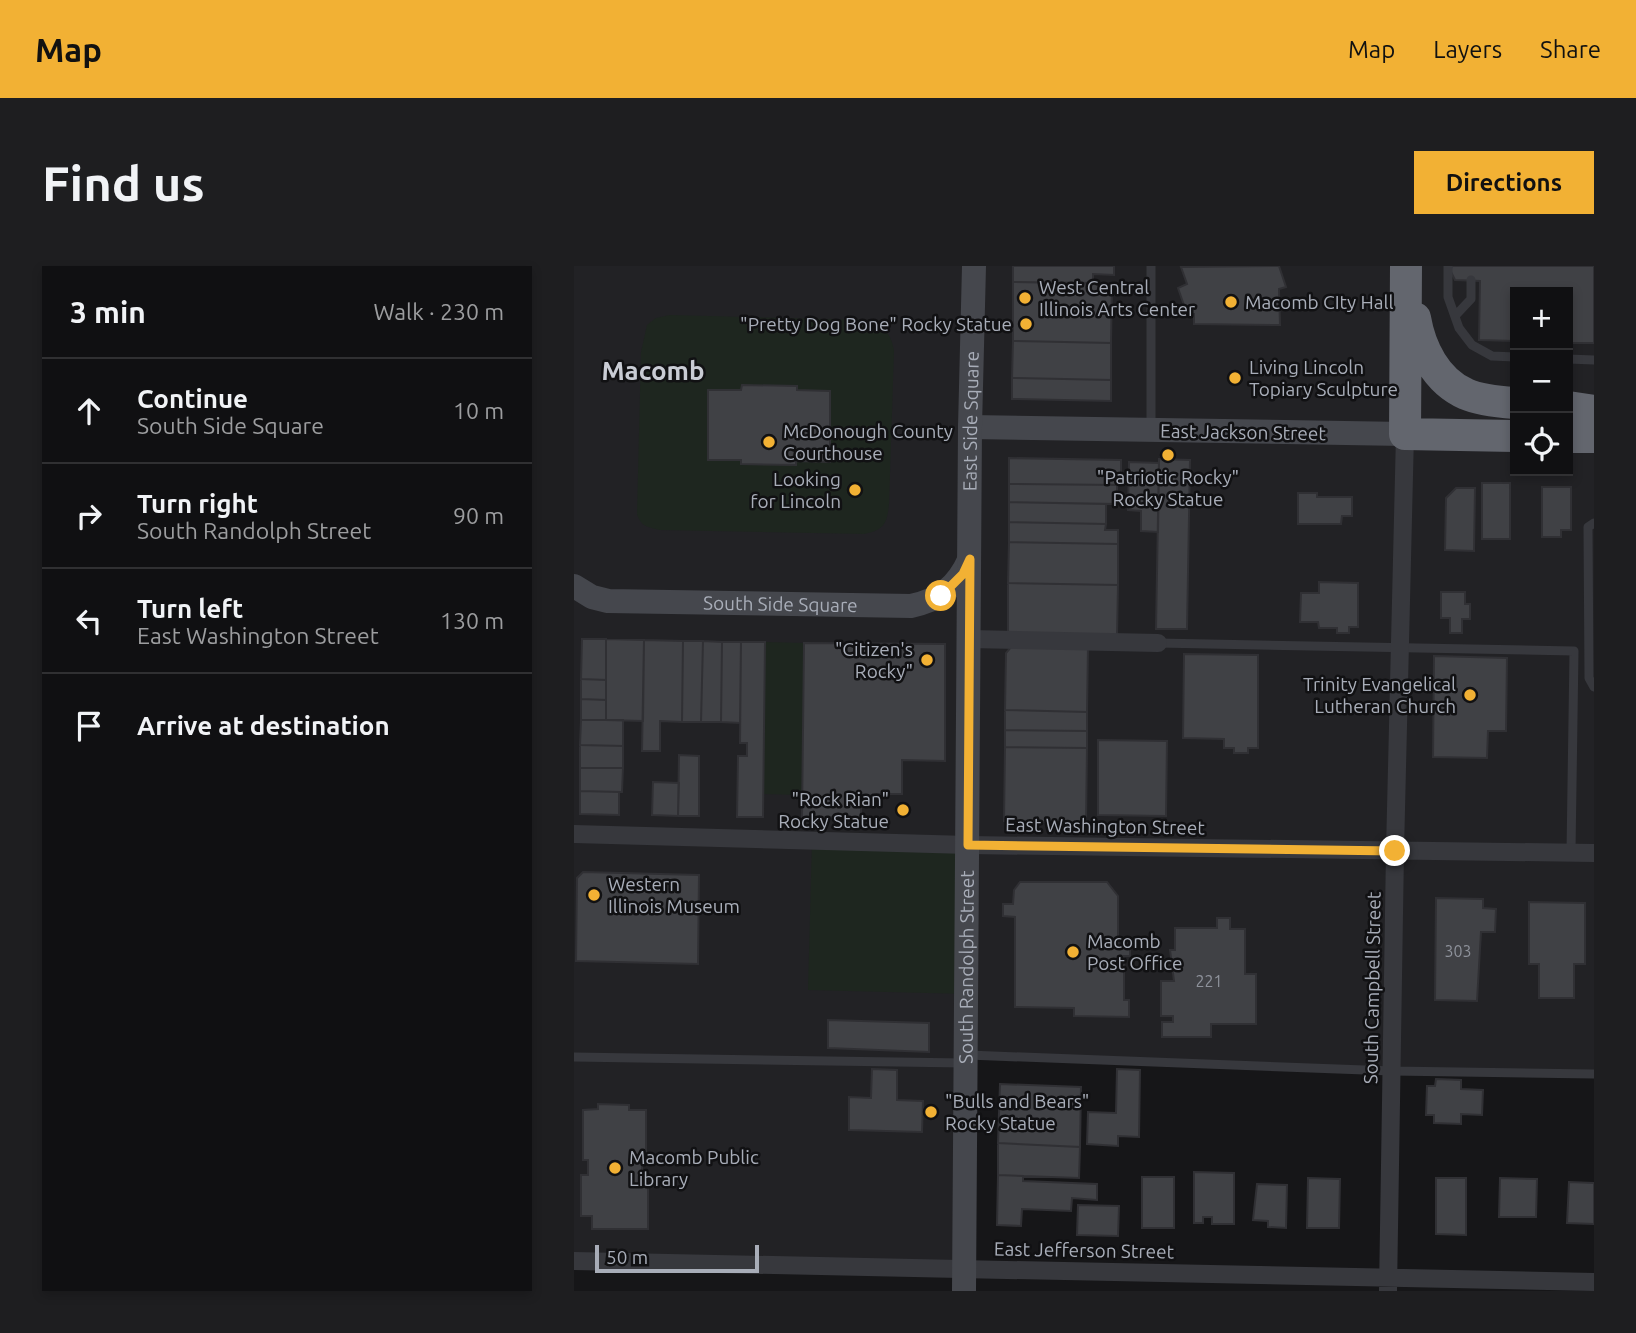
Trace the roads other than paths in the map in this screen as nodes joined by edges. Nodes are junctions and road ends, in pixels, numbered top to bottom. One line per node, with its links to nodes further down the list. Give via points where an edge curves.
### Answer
1 (1151, 266): 14 (lane)
2 (1407, 266): 10 (highway, via 1416,324 1429,361 1466,395); 15 (highway)
3 (1448, 266): 6 (lane, via 1448,297)
4 (971, 272): 13 (street, East Side Square)
5 (1471, 281): 6 (lane, via 1471,299)
6 (1455, 316): 7 (lane, via 1472,345 1492,356)
7 (1510, 357)
8 (1573, 359): 9 (lane)
9 (1594, 360)
10 (1510, 401)
11 (1573, 408): 12 (highway)
12 (1594, 411)
13 (970, 427): 14 (street, East Jackson Street); 20 (street, East Side Square)
14 (1151, 431): 15 (street, East Jackson Street)
15 (1405, 434): 16 (highway, East Jackson Street); 24 (street, South Campbell Street)
16 (1510, 436)
17 (1573, 437): 18 (highway)
18 (1594, 437)
19 (1594, 523): 25 (lane, via 1588,527 1589,678)
20 (970, 559): 21 (street, South Side Square, via 963,574 941,596 911,606 608,601); 22 (street, South Randolph Street)
21 (574, 586)
22 (969, 639): 23 (street); 27 (street, South Randolph Street)
23 (1158, 643): 24 (lane)
24 (1400, 647): 28 (street, South Campbell Street); 29 (lane, via 1574,651)
25 (1594, 687)
26 (574, 834): 27 (street, East Washington Street)
27 (968, 845): 28 (street, East Washington Street); 32 (street, South Randolph Street)
28 (1395, 851): 29 (street, East Washington Street); 33 (street, South Campbell Street)
29 (1571, 852): 30 (street, East Washington Street)
30 (1594, 853)
31 (574, 1056): 32 (lane)
32 (966, 1059): 33 (lane); 36 (street, South Randolph Street)
33 (1392, 1071): 34 (lane); 38 (street, South Campbell Street)
34 (1594, 1074)
35 (574, 1261): 36 (street, East Jefferson Street)
36 (964, 1280): 38 (street, East Jefferson Street)
37 (1594, 1282): 38 (street, East Jefferson Street)
38 (1389, 1285)

